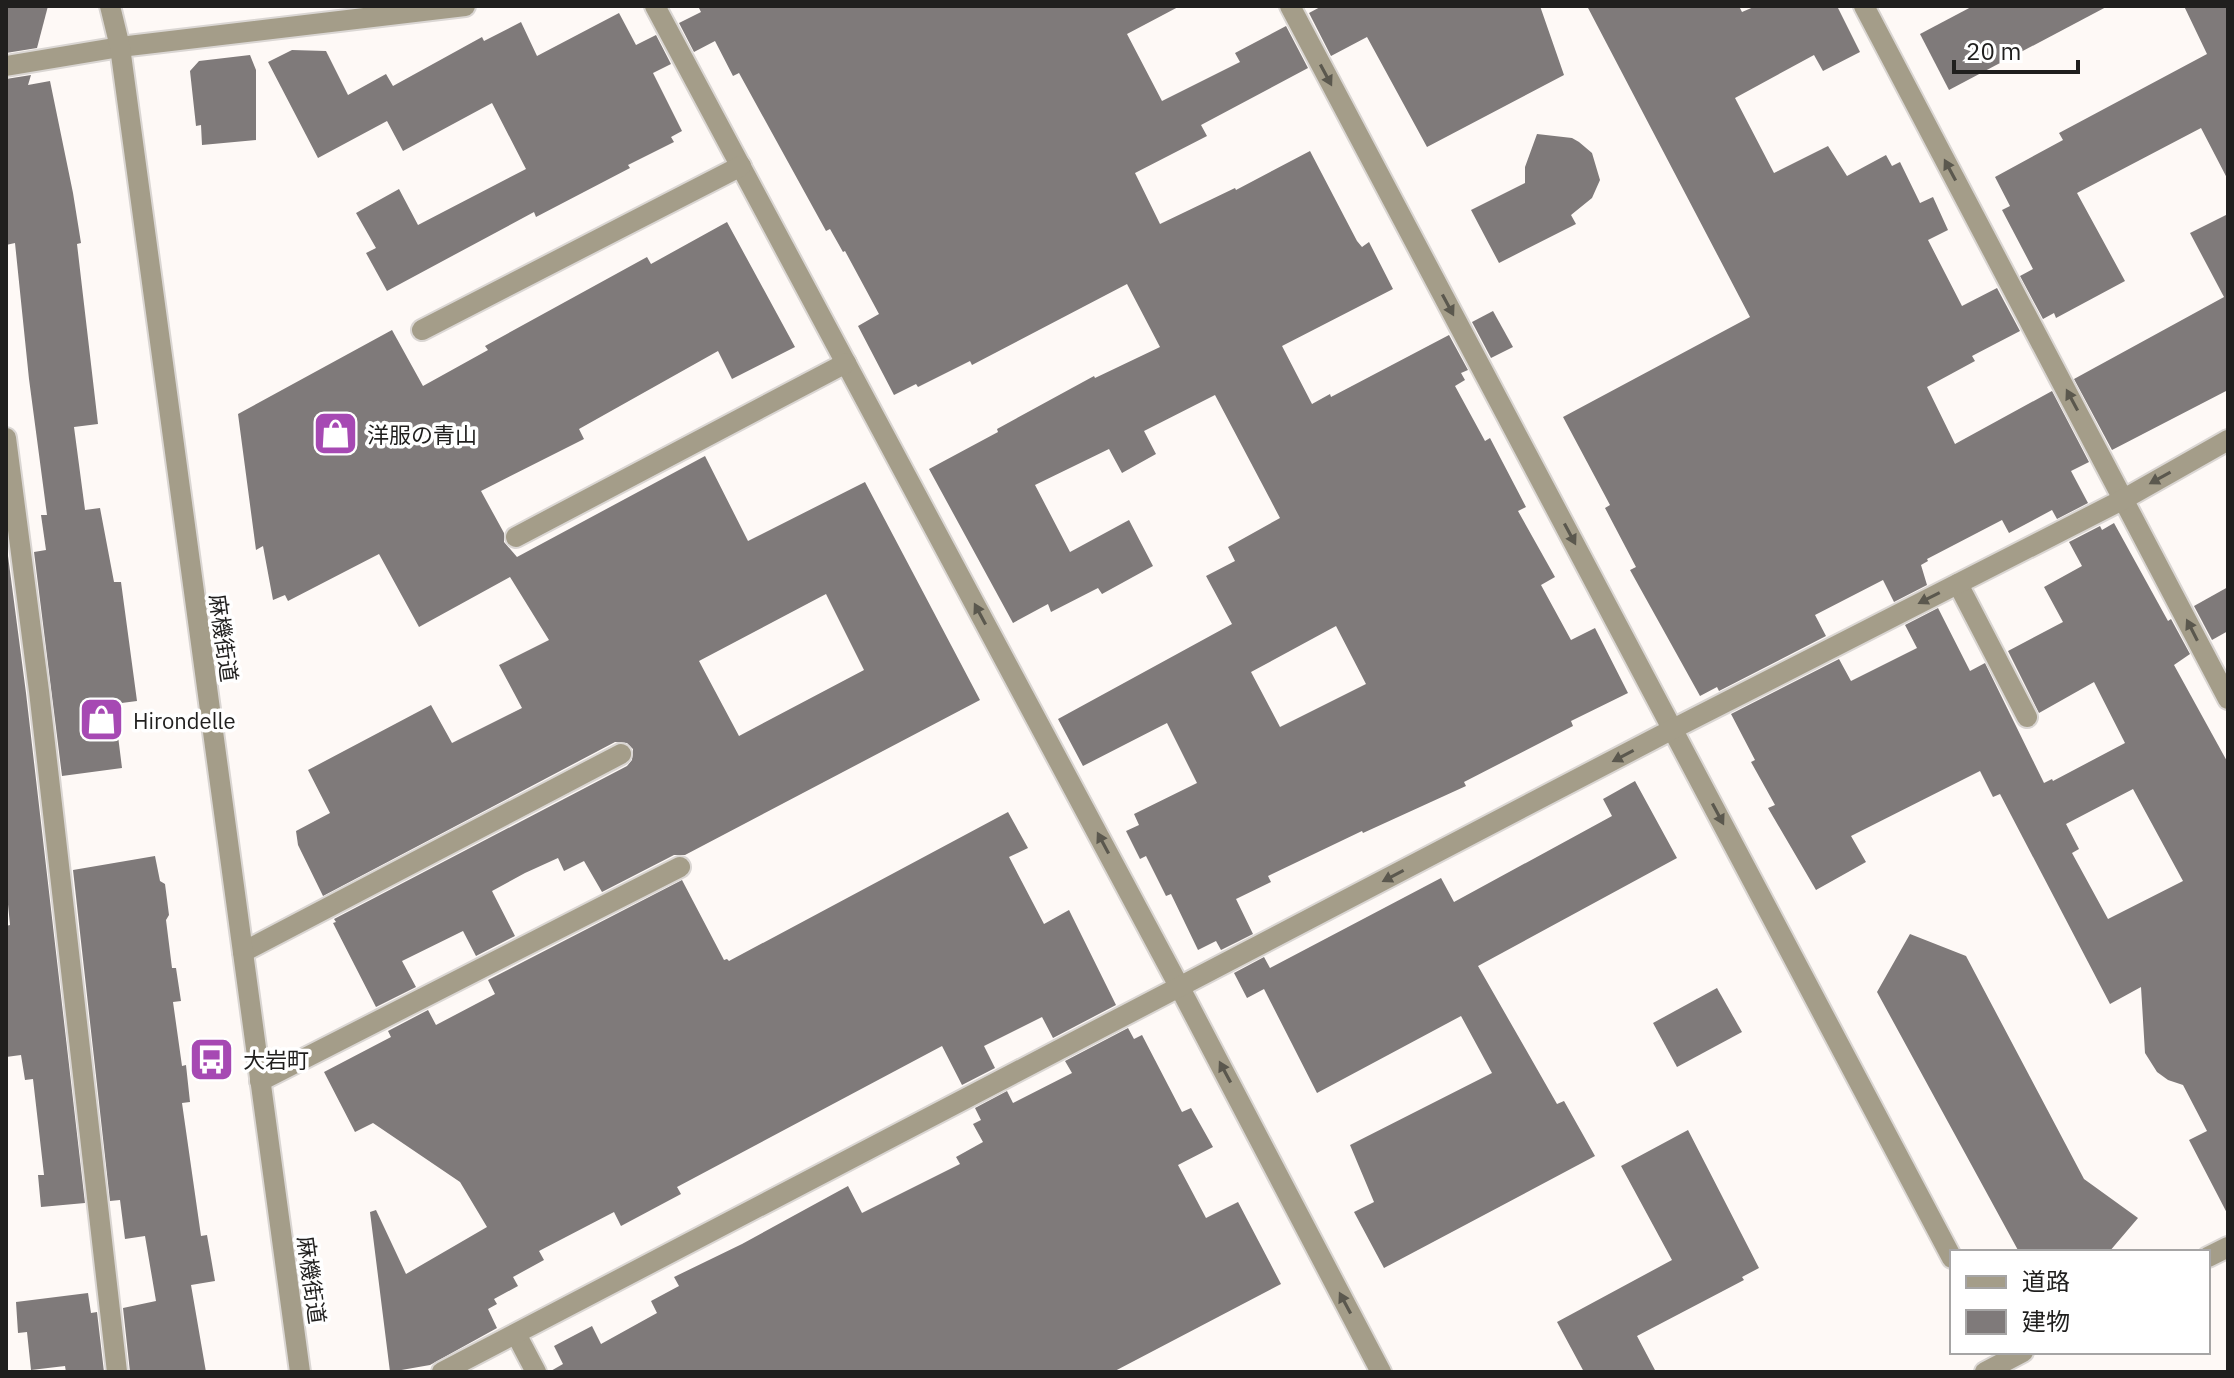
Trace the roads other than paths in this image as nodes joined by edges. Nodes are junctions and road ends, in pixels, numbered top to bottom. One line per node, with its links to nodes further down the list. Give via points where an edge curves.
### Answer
1 (110, 6): 7 (street, 麻機街道)
2 (465, 6): 6 (street)
3 (655, 6): 9 (street)
4 (1290, 6): 19 (street, one-way to 19)
5 (1864, 6): 14 (street, one-way to 5)
6 (422, 10): 7 (street)
7 (120, 47): 8 (street); 22 (street, 麻機街道)
8 (6, 66)
9 (741, 166): 10 (street); 11 (street)
10 (422, 330)
11 (846, 363): 15 (street); 23 (street, one-way to 11)
12 (6, 438): 30 (street)
13 (2228, 440): 14 (street, one-way to 14)
14 (2124, 499): 16 (street); 17 (street, one-way to 14)
15 (516, 537)
16 (1958, 584): 18 (street); 19 (street, one-way to 19)
17 (2228, 699)
18 (2027, 717)
19 (1673, 729): 23 (street, one-way to 23); 26 (street, one-way to 26)
20 (621, 754): 22 (street)
21 (680, 867): 24 (street)
22 (243, 952): 24 (street, 麻機街道)
23 (1180, 988): 28 (street); 34 (street, one-way to 23)
24 (260, 1081): 31 (street, 麻機街道)
25 (2228, 1247): 27 (street)
26 (1950, 1254)
27 (2210, 1256)
28 (516, 1334): 32 (street); 33 (street)
29 (2011, 1359): 35 (street)
30 (117, 1372)
31 (300, 1372)
32 (442, 1372)
33 (536, 1372)
34 (1381, 1372)
35 (1985, 1372)

